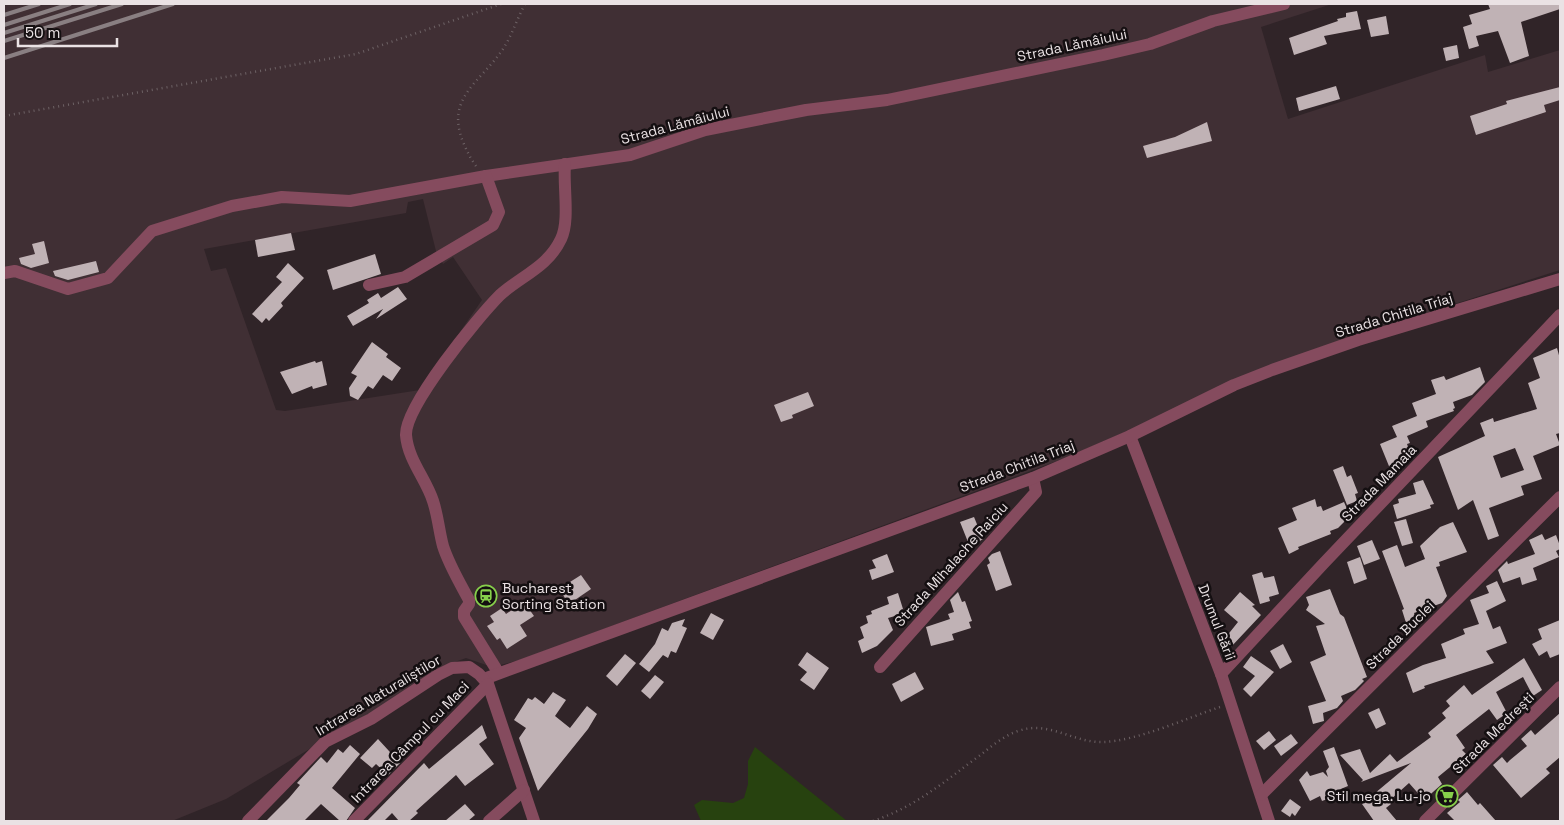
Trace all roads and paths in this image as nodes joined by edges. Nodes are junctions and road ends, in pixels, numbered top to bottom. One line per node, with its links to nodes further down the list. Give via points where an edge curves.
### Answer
1 (501, 4): 4 (path, via 356,54)
2 (525, 4): 6 (path, via 503,49 470,88 458,110 460,133 470,159)
3 (1284, 4): 5 (street, Strada Lămâiului, via 1213,21 1150,44 1103,55 887,100 806,110 726,126 687,135 630,155)
4 (4, 116)
5 (565, 164): 6 (street, Strada Lămâiului); 15 (street, via 564,229 556,248 537,269 512,285 489,307 432,381 407,424 414,463 433,501 446,553 469,600 464,617)
6 (486, 176): 7 (street, Strada Lămâiului, via 350,201 282,197 232,206 152,230 108,278 68,289 15,271); 9 (street, via 499,212 492,225 405,277)
7 (4, 273)
8 (1560, 279): 11 (street, Strada Chitila Triaj, via 1358,340 1272,370)
9 (369, 285)
10 (1560, 315): 16 (street, Strada Mamaia)
11 (1130, 436): 12 (street, Strada Chitila Triaj); 16 (street, Drumul Gării)
12 (1033, 478): 14 (street, Strada Mihalache Raiciu, via 1036,492); 15 (street, Strada Chitila Triaj)
13 (1560, 497): 21 (street, Strada Buclei)
14 (880, 667)
15 (498, 672): 17 (street, Strada Chitila Triaj)
16 (1221, 674): 19 (street, Drumul Gării)
17 (486, 682): 20 (street); 22 (street, Intrarea Naturaliștilor, via 469,667 452,668 371,719 325,742); 23 (street, Intrarea Câmpul cu Maci)
18 (1560, 688): 28 (street, Strada Medrești)
19 (1231, 703): 21 (street, Drumul Gării); 26 (path, via 1112,741 1090,741 1051,728 1023,729 993,746 917,802 889,817)
20 (524, 790): 24 (street); 25 (street)
21 (1261, 795): 27 (street, Drumul Gării)
22 (248, 821)
23 (354, 821)
24 (489, 821)
25 (534, 821)
26 (873, 821)
27 (1270, 821)
28 (1425, 821)

